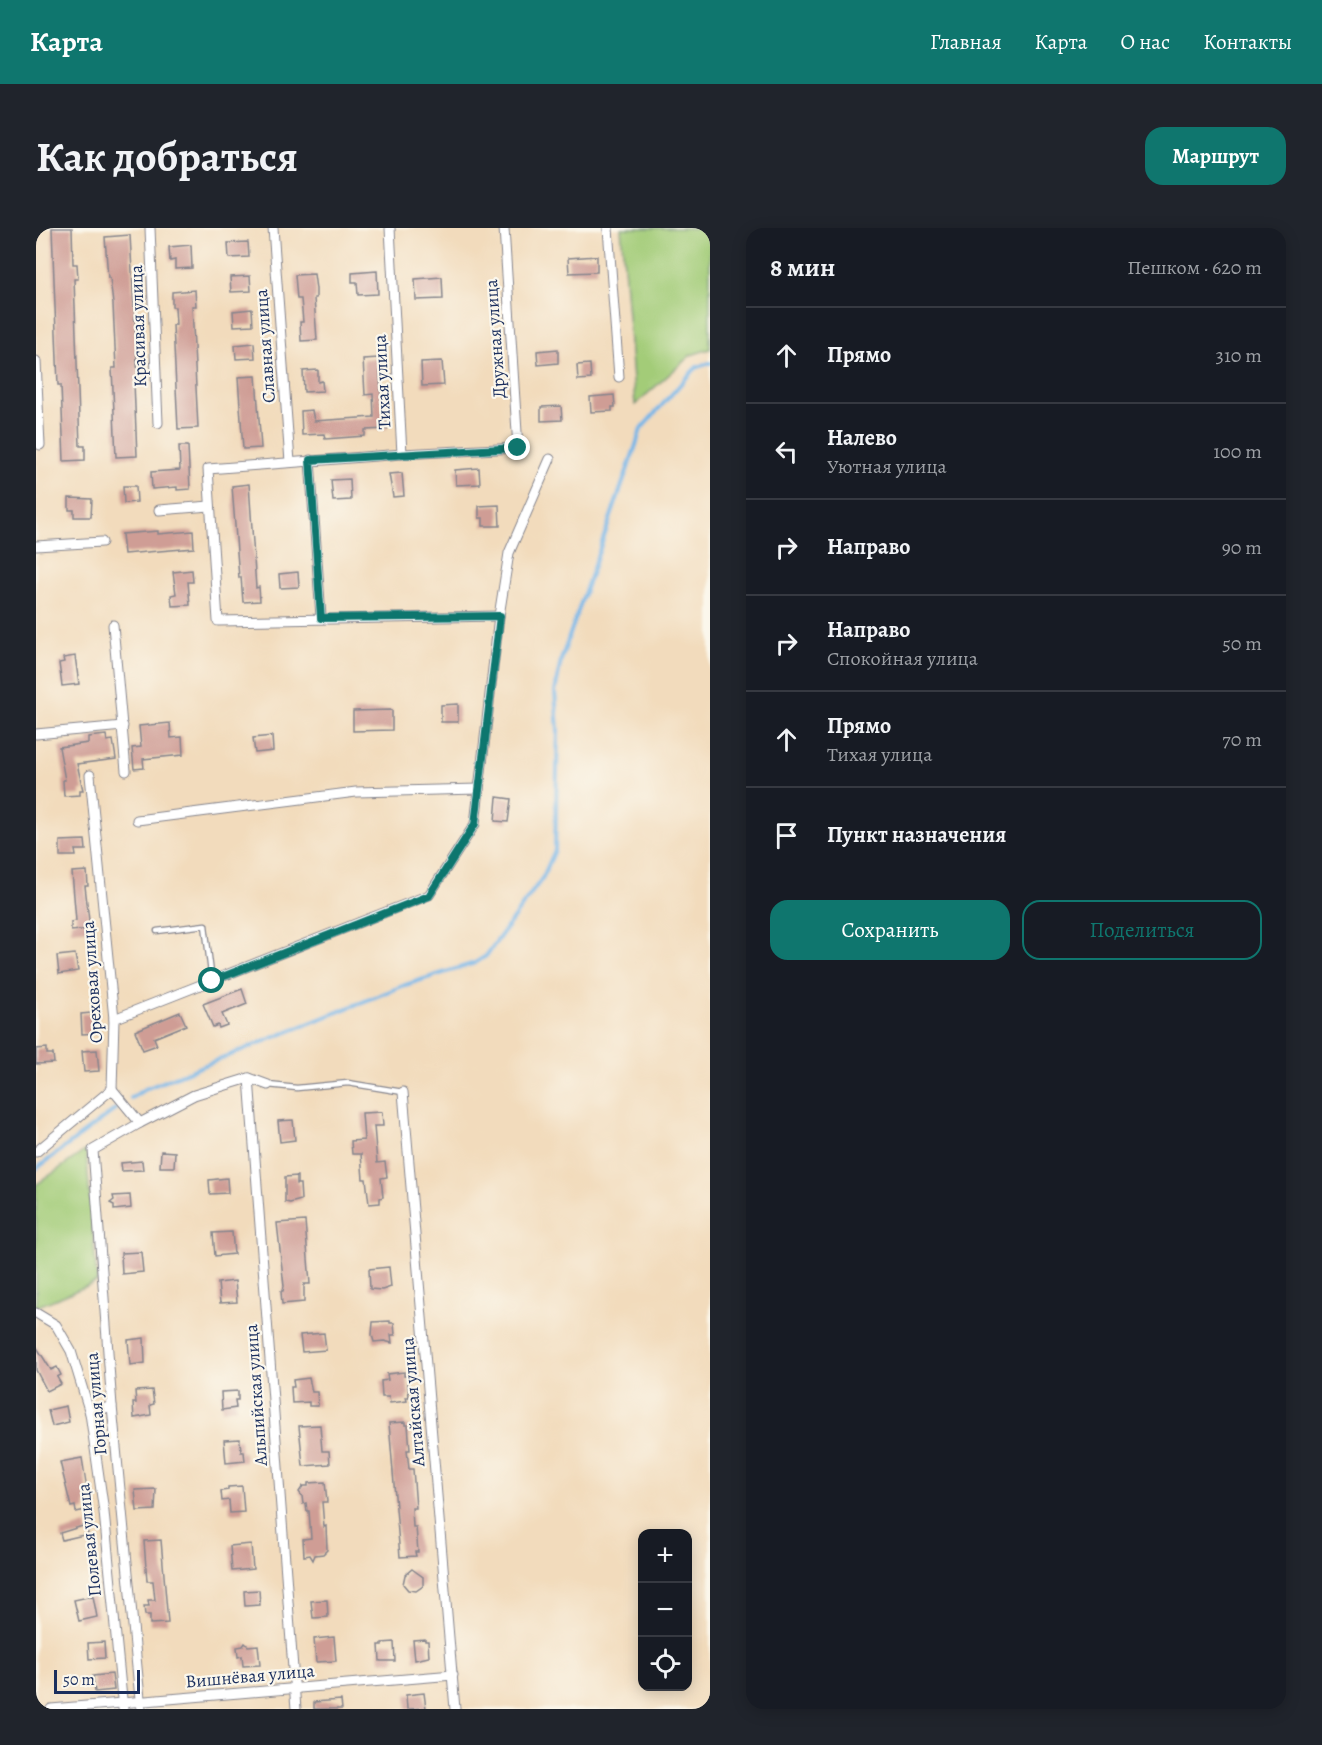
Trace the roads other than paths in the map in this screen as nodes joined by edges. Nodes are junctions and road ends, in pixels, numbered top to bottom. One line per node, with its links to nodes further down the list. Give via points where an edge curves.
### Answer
1 (150, 228): 8 (street, Красивая улица)
2 (273, 228): 14 (street, Славная улица)
3 (390, 228): 11 (street, Тихая улица)
4 (504, 228): 10 (street, Дружная улица)
5 (608, 228): 7 (street)
6 (36, 361): 9 (street)
7 (619, 377)
8 (158, 423)
9 (40, 446)
10 (518, 448): 11 (street, Тихая улица)
11 (402, 454): 13 (street)
12 (550, 459): 19 (street, via 509,553)
13 (310, 460): 14 (street); 20 (street)
14 (291, 462): 15 (street, via 208,469)
15 (210, 506): 16 (street); 20 (street, via 218,621)
16 (159, 510)
17 (102, 542): 18 (street)
18 (36, 546)
19 (500, 616): 20 (street); 26 (street)
20 (321, 618)
21 (113, 625): 22 (street)
22 (123, 726): 23 (street); 24 (street)
23 (36, 734)
24 (126, 771)
25 (90, 776): 30 (street, Ореховая улица)
26 (479, 789): 27 (street, via 356,792); 29 (street, via 475,824 429,896)
27 (138, 820)
28 (157, 931): 29 (lane, via 205,925)
29 (212, 981): 30 (street)
30 (114, 1019): 33 (street, Ореховая улица)
31 (249, 1078): 32 (street); 35 (street, via 194,1095); 41 (street, Альпийская улица)
32 (268, 1085): 34 (lane, via 297,1088 348,1083)
33 (112, 1089): 35 (street); 36 (street)
34 (403, 1092): 40 (street, Алтайская улица)
35 (140, 1123): 38 (street, Горная улица, via 93,1150)
36 (36, 1152)
37 (36, 1313): 39 (street, Полевая улица, via 56,1325 70,1351)
38 (112, 1406): 39 (street); 42 (street, Горная улица)
39 (90, 1413): 43 (street, Полевая улица)
40 (453, 1675): 41 (street, Вишнёвая улица); 46 (street, Алтайская улица)
41 (295, 1689): 42 (street, Вишнёвая улица); 45 (street, Альпийская улица)
42 (140, 1705): 43 (street, Вишнёвая улица)
43 (123, 1706): 44 (street, Вишнёвая улица)
44 (51, 1709)
45 (296, 1709)
46 (455, 1709)

